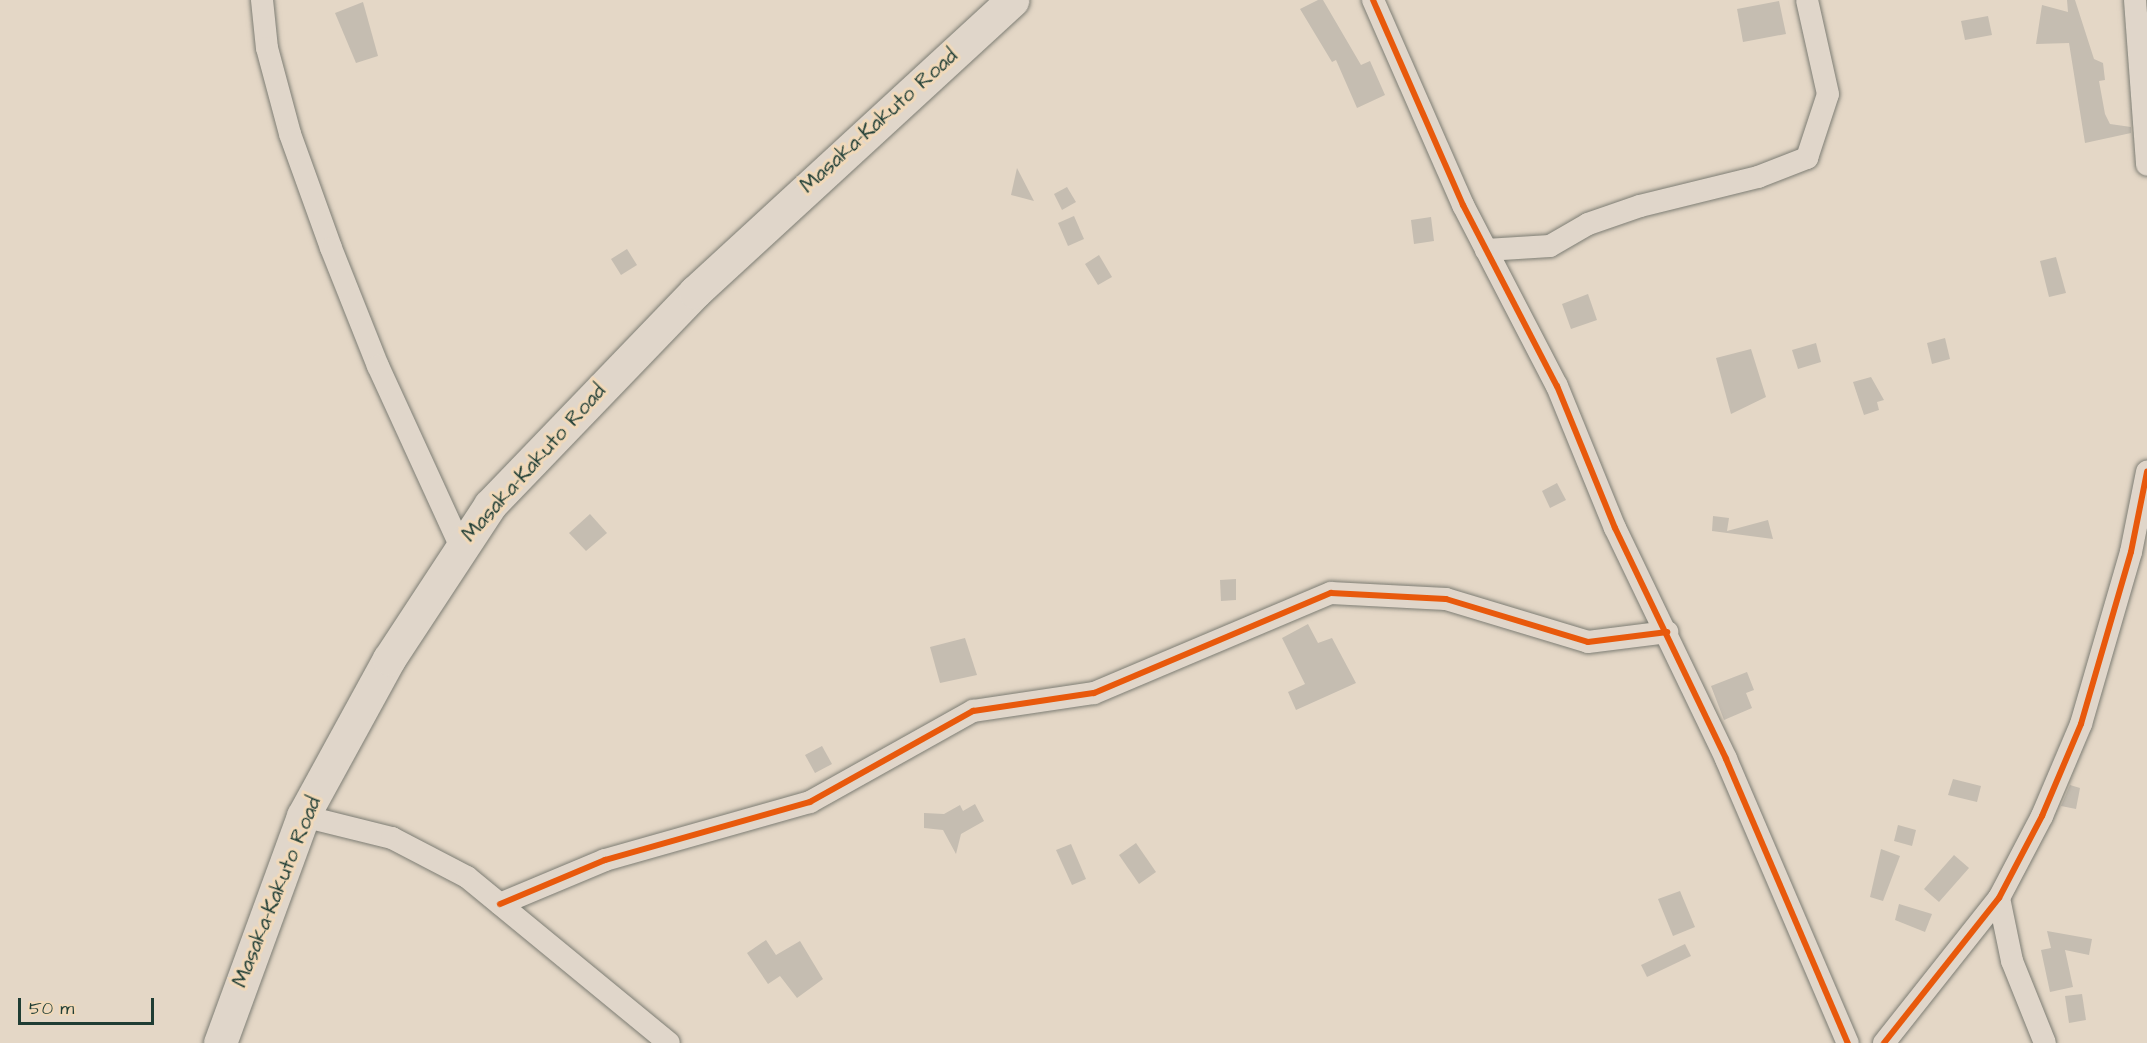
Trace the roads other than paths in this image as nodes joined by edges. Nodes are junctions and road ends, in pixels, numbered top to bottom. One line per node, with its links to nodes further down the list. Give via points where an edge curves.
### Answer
1 (262, 0): 9 (street, via 267,48 287,123 331,248 378,366)
2 (1012, 0): 9 (highway, Masaka-Kakuto Road, via 695,292 536,455)
3 (1373, 0): 7 (street)
4 (1807, 0): 7 (street, via 1828,94 1807,158 1758,177 1640,206 1588,224 1550,246)
5 (2135, 0): 6 (street)
6 (2147, 165)
7 (1486, 250): 10 (street, via 1557,386 1615,528)
8 (2147, 472): 12 (street, via 2131,552 2081,724 2042,816)
9 (460, 545): 11 (highway, Masaka-Kakuto Road, via 353,718)
10 (1667, 632): 13 (street, via 1588,642 1446,599 1331,593 1094,693 973,711 810,802 605,860); 16 (street)
11 (303, 816): 13 (street, via 420,849); 14 (highway, Masaka-Kakuto Road)
12 (1999, 898): 17 (street); 18 (street, via 2012,961)
13 (500, 904): 15 (street)
14 (220, 1043)
15 (669, 1043)
16 (1848, 1043)
17 (1884, 1043)
18 (2045, 1043)

